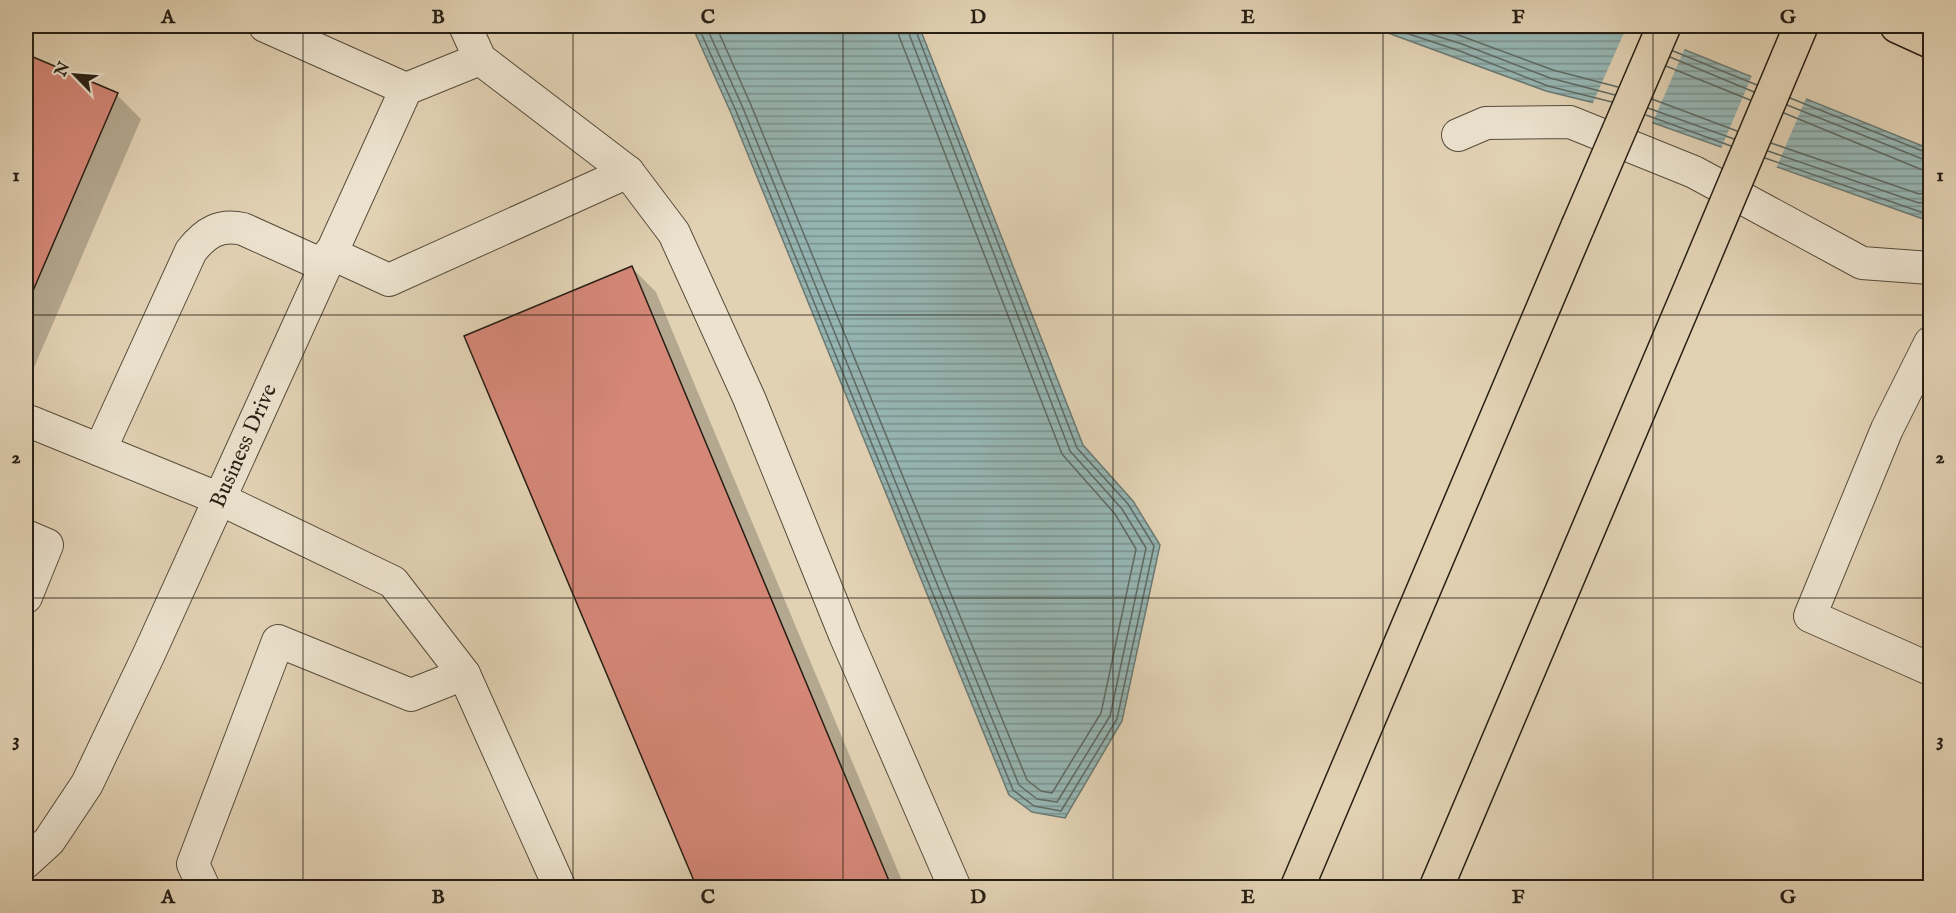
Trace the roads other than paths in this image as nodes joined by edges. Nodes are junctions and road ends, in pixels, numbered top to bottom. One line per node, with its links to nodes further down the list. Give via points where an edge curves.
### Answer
1 (265, 26): 8 (street)
2 (465, 26): 7 (street)
3 (1664, 26): 25 (main road, bridge)
4 (1802, 26): 26 (main road, bridge)
5 (1897, 26): 6 (main road)
6 (1930, 40)
7 (480, 59): 8 (street); 10 (street)
8 (406, 88): 11 (street, Business Drive)
9 (1458, 135): 12 (street, via 1486,123 1570,122 1694,172 1862,263)
10 (628, 172): 11 (street, via 389,280); 24 (street, via 674,233 749,398 845,635)
11 (327, 260): 15 (street, via 229,226 201,238 191,250); 16 (street, Business Drive)
12 (1930, 268)
13 (1930, 343): 19 (street, via 1887,429 1810,616)
14 (31, 422): 15 (street)
15 (100, 450): 16 (street)
16 (220, 499): 20 (street, via 393,582); 21 (street, Business Drive, via 87,784 49,841)
17 (26, 536): 18 (street, via 47,545)
18 (26, 597)
19 (1930, 669)
20 (464, 674): 22 (street, via 411,695 278,641 194,864); 23 (street)
21 (26, 862)
22 (204, 888)
23 (560, 888)
24 (955, 888)
25 (1296, 888)
26 (1437, 888)

